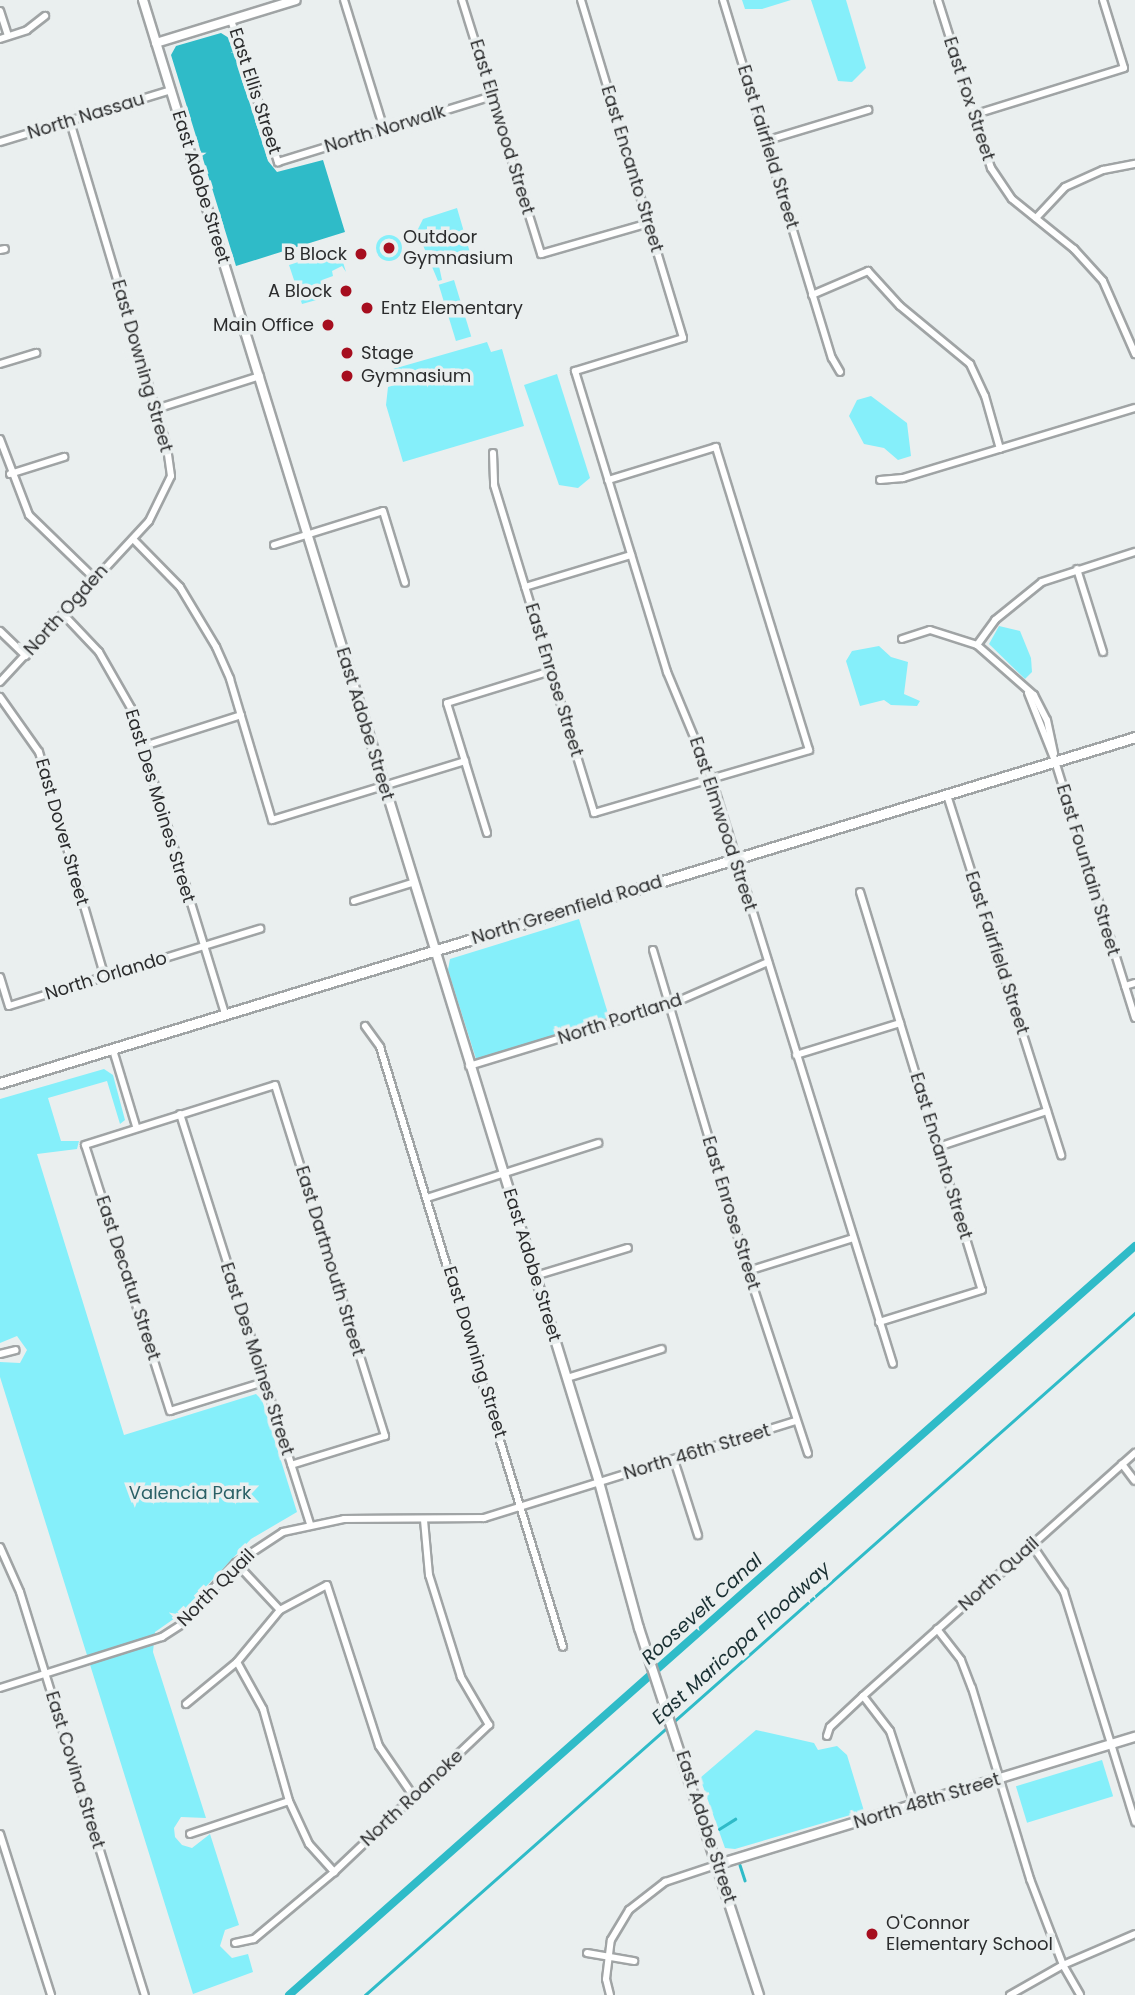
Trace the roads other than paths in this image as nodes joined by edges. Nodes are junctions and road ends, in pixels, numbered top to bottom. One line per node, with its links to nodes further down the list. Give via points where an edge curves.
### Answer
1 (143, 0): 14 (street, East Adobe Street)
2 (296, 0): 11 (street)
3 (344, 0): 20 (street)
4 (462, 0): 16 (street, East Elmwood Street)
5 (580, 0): 26 (street, East Encanto Street)
6 (723, 0): 21 (street, East Fairfield Street)
7 (938, 0): 18 (street, East Fox Street)
8 (1103, 0): 18 (street, via 1124,68)
9 (0, 11): 12 (street)
10 (45, 16): 12 (street, via 27,30)
11 (231, 20): 14 (street); 23 (street, East Ellis Street)
12 (8, 36): 13 (street)
13 (0, 39)
14 (156, 43): 15 (street, East Adobe Street)
15 (171, 90): 19 (street, North Nassau); 33 (street, East Adobe Street)
16 (492, 96): 20 (street, North Norwalk); 26 (street, East Elmwood Street, via 541,254)
17 (868, 110): 21 (street)
18 (973, 115): 25 (street, East Fox Street, via 991,168 1012,199)
19 (70, 121): 22 (street, North Nassau); 35 (street, East Downing Street)
20 (384, 129): 23 (street, North Norwalk)
21 (765, 141): 27 (street, East Fairfield Street)
22 (0, 142)
23 (278, 162)
24 (1135, 164): 25 (street, via 1103,170 1065,187)
25 (1036, 218): 29 (street, East Fox Street, via 1074,248 1103,281)
26 (649, 223): 31 (street, East Encanto Street, via 683,338)
27 (812, 295): 32 (street, East Fairfield Street); 37 (street, via 868,271 900,306 970,364)
28 (36, 352): 30 (street)
29 (1135, 354)
30 (0, 364)
31 (575, 371): 41 (street, East Elmwood Street)
32 (840, 372)
33 (260, 376): 35 (street); 43 (street, East Adobe Street)
34 (1135, 408): 37 (street)
35 (156, 409): 44 (street, East Downing Street, via 171,476 156,512)
36 (0, 439): 40 (street)
37 (1000, 449): 42 (street, via 903,478)
38 (493, 453): 51 (street, East Enrose Street, via 494,485)
39 (64, 457): 40 (street)
40 (10, 474): 49 (street, via 29,515)
41 (608, 480): 47 (street, East Elmwood Street); 69 (street, via 716,447 809,750)
42 (880, 480)
43 (307, 535): 45 (street); 50 (street, via 383,511); 70 (street, East Adobe Street)
44 (133, 539): 49 (street, North Ogden); 63 (street, via 180,587 201,617)
45 (274, 545)
46 (1135, 552): 48 (street)
47 (631, 555): 51 (street); 69 (street, East Elmwood Street, via 667,672)
48 (1077, 569): 55 (street, via 1042,582 1010,606); 56 (street)
49 (94, 578): 52 (street, North Ogden)
50 (405, 583)
51 (525, 587): 58 (street, East Enrose Street)
52 (64, 615): 57 (street, North Ogden); 66 (street, East Des Moines Street, via 117,677)
53 (0, 631): 57 (street)
54 (902, 639): 55 (street, via 930,629)
55 (977, 645): 60 (street, East Fountain Street)
56 (1103, 652)
57 (26, 656): 59 (street, North Ogden)
58 (551, 670): 67 (street, via 447,703); 69 (street, East Enrose Street, via 594,813)
59 (0, 682)
60 (1028, 693): 62 (street, East Fountain Street); 64 (street, East Fountain Street)
61 (0, 697): 83 (street, East Dover Street, via 39,752)
62 (1043, 712): 64 (street); 68 (street, East Fountain Street)
63 (241, 715): 66 (street); 70 (street, via 272,820)
64 (1037, 717): 68 (street, East Fountain Street)
65 (1135, 737): 68 (main road, North Greenfield Road)
66 (141, 747): 78 (street, East Des Moines Street)
67 (465, 761): 70 (street); 72 (street)
68 (1055, 761): 71 (main road, North Greenfield Road); 85 (street, East Fountain Street)
69 (712, 780): 73 (street, East Elmwood Street)
70 (383, 785): 74 (street, East Adobe Street)
71 (947, 795): 73 (main road, North Greenfield Road); 95 (street, East Fairfield Street)
72 (487, 834)
73 (736, 859): 80 (main road, North Greenfield Road); 81 (street, East Elmwood Street)
74 (412, 883): 76 (street); 80 (street, East Adobe Street)
75 (860, 892): 89 (street, East Encanto Street)
76 (354, 901)
77 (260, 929): 78 (street, North Orlando)
78 (204, 946): 83 (street, North Orlando); 87 (street, East Des Moines Street)
79 (653, 950): 86 (street, East Enrose Street)
80 (433, 951): 87 (main road, North Greenfield Road); 93 (street, East Adobe Street)
81 (768, 962): 86 (street, North Portland); 92 (street, East Elmwood Street)
82 (0, 977): 83 (street, North Orlando, via 9,1006)
83 (105, 977)
84 (1135, 983): 85 (street)
85 (1125, 986): 88 (street, East Fountain Street)
86 (668, 1005): 93 (street, North Portland); 105 (street, East Enrose Street)
87 (225, 1014): 91 (main road, North Greenfield Road)
88 (1135, 1018)
89 (900, 1023): 92 (street); 99 (street, East Encanto Street)
90 (365, 1026): 102 (street, East Downing Street, via 380,1047)
91 (113, 1050): 94 (main road, North Greenfield Road); 97 (street)
92 (796, 1055): 103 (street, East Elmwood Street)
93 (469, 1066): 101 (street, East Adobe Street)
94 (0, 1083)
95 (1047, 1111): 99 (street); 100 (street, East Fairfield Street)
96 (180, 1114): 97 (street); 113 (street, East Des Moines Street); 119 (street, East Dartmouth Street, via 275,1085 385,1436)
97 (136, 1126): 113 (street, East Decatur Street, via 85,1145 170,1411)
98 (598, 1143): 101 (street)
99 (938, 1147): 107 (street, East Encanto Street, via 982,1290)
100 (1061, 1154)
101 (503, 1174): 102 (street); 106 (street, East Adobe Street)
102 (427, 1198): 122 (street, East Downing Street)
103 (853, 1238): 105 (street); 107 (street, East Elmwood Street)
104 (628, 1248): 106 (street)
105 (748, 1271): 114 (street, East Enrose Street)
106 (535, 1276): 112 (street, East Adobe Street)
107 (879, 1322): 111 (street, East Elmwood Street)
108 (662, 1349): 112 (street)
109 (16, 1350): 110 (street)
110 (0, 1354)
111 (893, 1364)
112 (567, 1378): 121 (street, East Adobe Street)
113 (264, 1382): 119 (street, East Des Moines Street)
114 (796, 1421): 115 (street, East Enrose Street); 117 (street, North 46th Street)
115 (808, 1453)
116 (1135, 1453): 118 (street, North Quail)
117 (674, 1460): 121 (street, North 46th Street); 125 (street)
118 (1122, 1464): 120 (street); 126 (street, North Quail)
119 (291, 1465): 124 (street, East Des Moines Street)
120 (1135, 1481)
121 (599, 1482): 122 (street, North Quail); 147 (street, East Adobe Street, via 651,1664)
122 (522, 1505): 123 (street, North Quail, via 484,1518); 131 (street, East Downing Street)
123 (424, 1520): 124 (street, North Quail, via 344,1519); 141 (street, North Roanoke, via 429,1575 461,1677 489,1725)
124 (310, 1524): 128 (street, North Quail, via 256,1546)
125 (698, 1535)
126 (1032, 1545): 130 (street, North Quail); 139 (street, via 1065,1592)
127 (0, 1547): 133 (street, East Covina Street, via 20,1592)
128 (236, 1563): 129 (street); 133 (street, North Quail, via 182,1624 162,1637)
129 (280, 1610): 132 (street); 141 (street, via 327,1586 379,1746)
130 (937, 1629): 135 (street, North Quail); 140 (street, via 965,1670)
131 (563, 1647)
132 (237, 1662): 136 (street); 142 (street, via 263,1709)
133 (45, 1674): 134 (street, North Quail); 156 (street, East Covina Street)
134 (0, 1688)
135 (863, 1696): 137 (street, North Quail, via 830,1727); 143 (street, via 890,1731)
136 (187, 1704)
137 (827, 1736)
138 (1135, 1737): 139 (street, North 48th Street)
139 (1111, 1745): 140 (street, North 48th Street); 144 (street)
140 (1001, 1779): 143 (street, North 48th Street); 154 (street, via 1030,1879)
141 (414, 1797): 148 (street, North Roanoke)
142 (289, 1801): 146 (street); 148 (street, via 309,1844)
143 (915, 1804): 147 (street, North 48th Street)
144 (1135, 1822)
145 (0, 1834): 155 (street)
146 (190, 1834)
147 (719, 1864): 152 (street, via 675,1878 646,1894 618,1925); 158 (street, East Adobe Street)
148 (334, 1872): 150 (street, North Roanoke, via 254,1939)
149 (1135, 1934): 154 (street)
150 (235, 1943)
151 (587, 1953): 152 (street)
152 (608, 1957): 153 (street); 157 (street)
153 (634, 1961)
154 (1063, 1965): 159 (street); 160 (street)
155 (51, 1995)
156 (145, 1995)
157 (610, 1995)
158 (760, 1995)
159 (1010, 1995)
160 (1080, 1995)

